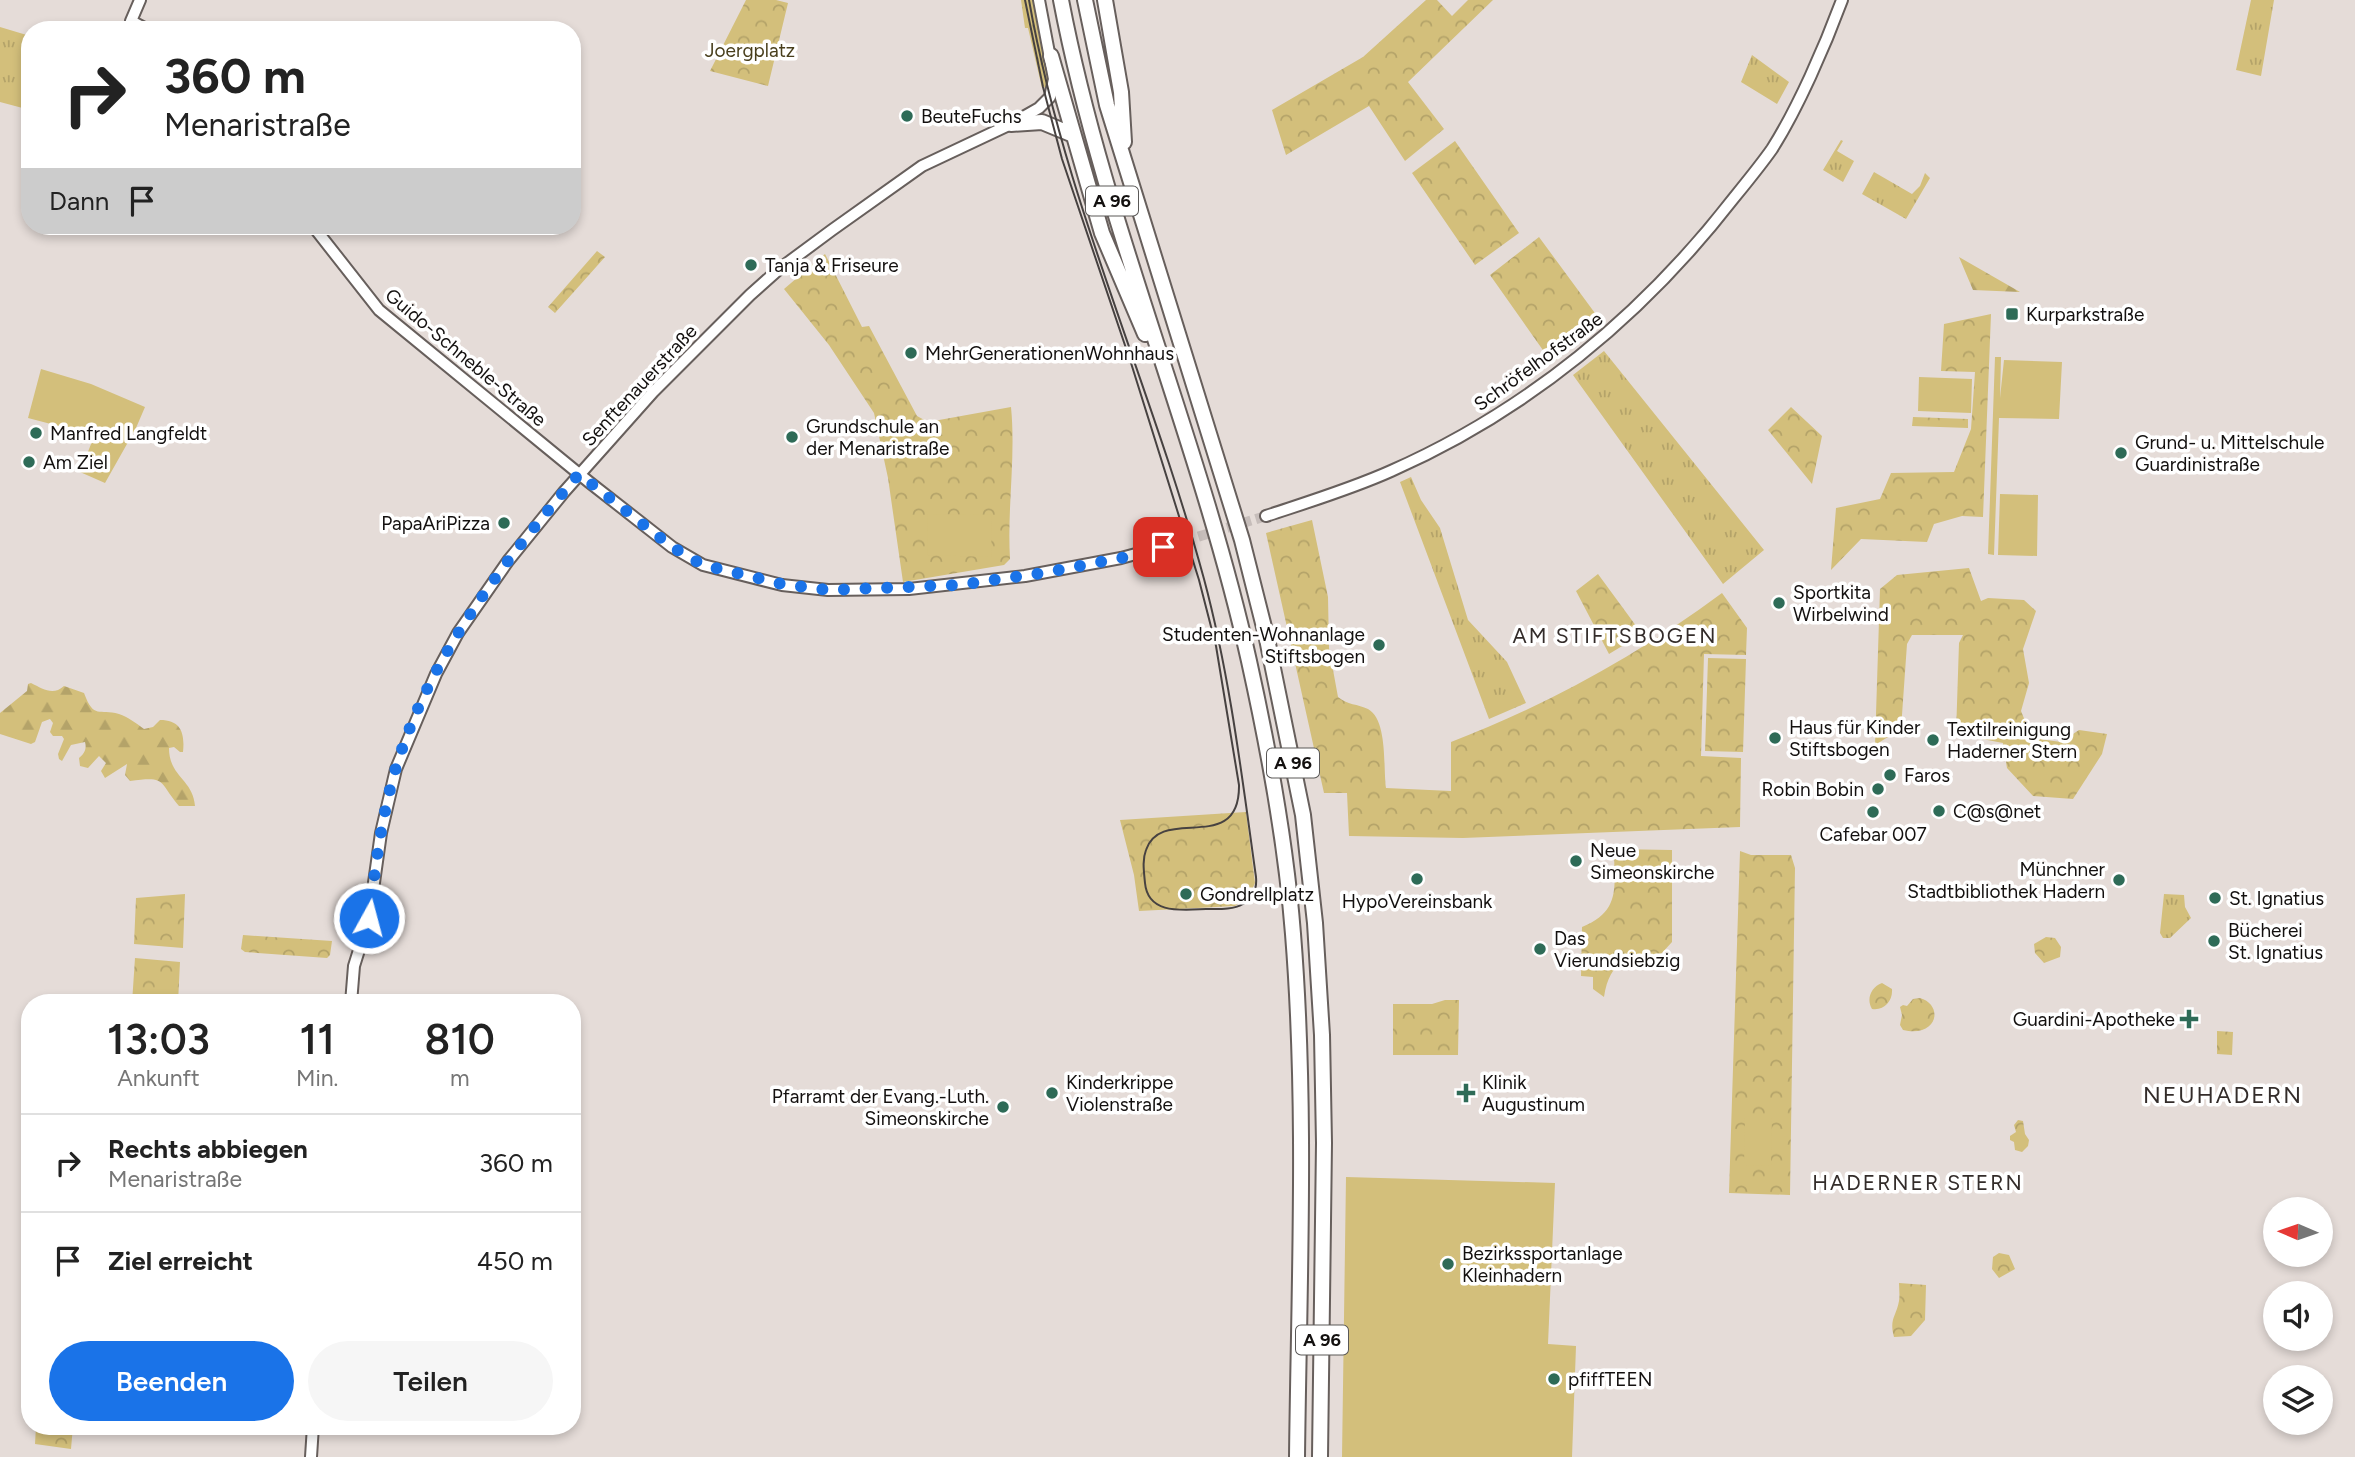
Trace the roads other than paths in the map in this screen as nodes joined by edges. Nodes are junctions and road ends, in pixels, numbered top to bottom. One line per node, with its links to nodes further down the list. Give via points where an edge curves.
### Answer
1 (140, 0): 7 (street)
2 (1039, 0): 8 (street)
3 (1061, 0): 13 (highway, A 96, via 1089,122)
4 (1085, 0): 11 (highway, A 96, via 1107,105)
5 (1105, 0): 11 (highway, via 1121,92)
6 (1842, 0): 15 (street, Schröfelhofstraße, via 1771,150 1661,283 1581,357 1493,418 1410,463)
7 (131, 21)
8 (1051, 56): 9 (street, Senftenauerstraße, via 1054,79 1050,97); 10 (highway)
9 (1011, 124): 10 (highway, via 1042,122); 14 (street, Senftenauerstraße, via 922,166 778,270 689,354)
10 (1072, 134): 13 (highway, via 1102,233)
11 (1125, 164): 21 (highway, A 96, via 1242,540 1303,815 1322,1035)
12 (320, 235): 14 (street, Guido-Schneble-Straße, via 380,310)
13 (1174, 399): 20 (highway, A 96, via 1229,579 1249,662 1279,821 1291,917 1301,1145)
14 (579, 474): 16 (street, Guido-Schneble-Straße, via 672,547 703,565 828,590 922,588 1025,576); 17 (street, Senftenauerstraße, via 508,561 458,634 429,689 390,789)
15 (1266, 516)
16 (1184, 541)
17 (352, 994)
18 (313, 1435): 19 (street)
19 (312, 1457)
20 (1297, 1457)
21 (1322, 1457)

